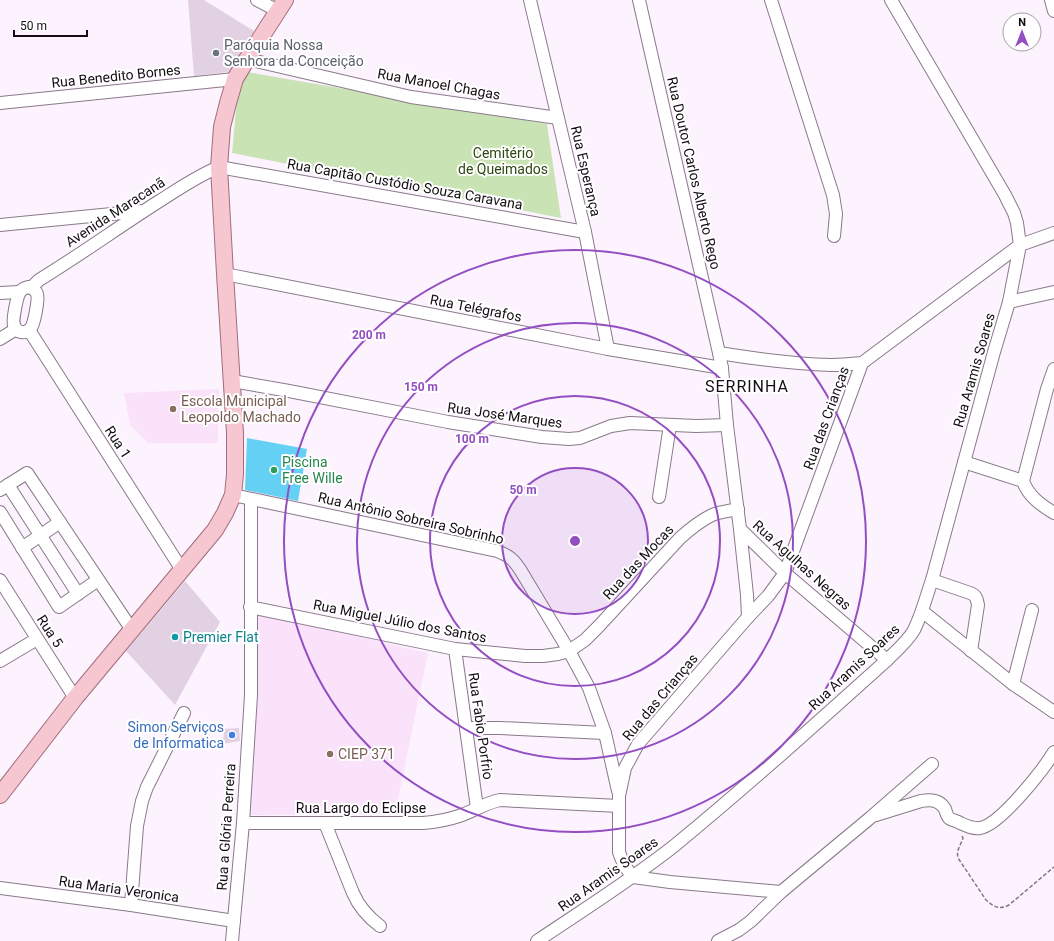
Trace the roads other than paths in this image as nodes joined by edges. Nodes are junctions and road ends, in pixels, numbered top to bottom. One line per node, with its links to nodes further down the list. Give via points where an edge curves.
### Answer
1 (257, 0): 6 (street)
2 (530, 0): 10 (street, Rua Esperança)
3 (639, 0): 30 (street, Rua Doutor Carlos Alberto Rego)
4 (771, 0): 17 (street, via 833,195 836,214)
5 (891, 0): 19 (street, Rua Aramis Soares, via 1005,195 1017,222)
6 (281, 5): 7 (main road)
7 (247, 58): 8 (main road); 10 (street, Rua Manoel Chagas, via 411,97)
8 (235, 79): 9 (street, Rua Benedito Bornes); 11 (main road, via 222,126)
9 (0, 103)
10 (558, 118): 15 (street, Rua Esperança)
11 (220, 167): 12 (street, Avenida Maracanã, via 186,184); 15 (street, Rua Capitão Custódio Souza Caravana); 20 (main road)
12 (144, 211): 13 (street); 18 (street, Avenida Maracanã)
13 (99, 215): 14 (street); 18 (street, via 104,228)
14 (0, 225)
15 (585, 232): 29 (street, Rua Esperança)
16 (1054, 233): 19 (street)
17 (834, 236)
18 (102, 239): 21 (street, Avenida Maracanã, via 39,280)
19 (1020, 245): 25 (street, Rua Aramis Soares); 31 (street)
20 (225, 274): 29 (street, Rua Telégrafos); 34 (main road)
21 (31, 288): 22 (street, Avenida Maracanã, via 24,288); 27 (street, via 38,298)
22 (19, 292): 24 (street, Avenida Maracanã); 26 (street, via 13,321)
23 (1054, 292): 25 (street)
24 (0, 293)
25 (1009, 302): 37 (street, Rua Aramis Soares)
26 (16, 330): 27 (street); 28 (street)
27 (29, 330): 50 (street, Rua 1)
28 (0, 340)
29 (608, 349): 32 (street, Rua Telégrafos)
30 (719, 353): 31 (street, via 830,365); 32 (street, Rua Agulhas Negras)
31 (862, 363): 51 (street, Rua das Crianças)
32 (722, 368): 36 (street, Rua Agulhas Negras)
33 (1054, 369): 38 (street)
34 (232, 381): 35 (street, Rua José Marques, via 542,437 580,438 619,424); 40 (main road, via 236,474)
35 (670, 425): 36 (street, Rua José Marques); 41 (street)
36 (727, 425): 43 (street, Rua Agulhas Negras)
37 (964, 462): 38 (street); 54 (street, Rua Aramis Soares)
38 (1023, 481): 45 (street, via 1034,499)
39 (4, 487): 46 (street, via 27,473); 48 (street)
40 (233, 495): 42 (street, Rua Antônio Sobreira Sobrinho); 50 (main road, via 214,530)
41 (659, 497)
42 (251, 499): 56 (street, Rua a Glória Perreira); 63 (street, Rua Antônio Sobreira Sobrinho, via 506,554 522,571)
43 (738, 509): 47 (street, Rua Agulhas Negras); 63 (street, Rua das Mocas, via 713,515 692,527 600,626)
44 (0, 512): 49 (street)
45 (1054, 513)
46 (60, 522): 48 (street); 53 (street)
47 (740, 529): 51 (street, Rua Agulhas Negras); 59 (street)
48 (40, 535): 49 (street); 55 (street)
49 (22, 548): 55 (street, via 59,607)
50 (182, 570): 60 (main road)
51 (785, 573): 59 (street, Rua das Crianças); 65 (street, Rua Agulhas Negras)
52 (0, 580): 61 (street, Rua 5)
53 (98, 580): 55 (street); 60 (street)
54 (932, 580): 58 (street, Rua Aramis Soares); 64 (street, via 974,594 976,597 978,605)
55 (78, 594)
56 (250, 606): 62 (street, Rua Miguel Júlio dos Santos); 79 (street, Rua a Glória Perreira, via 251,695)
57 (1032, 610): 67 (street)
58 (922, 611): 64 (street); 65 (street, Rua Aramis Soares, via 913,631)
59 (748, 617): 76 (street, Rua das Crianças, via 638,744 626,768)
60 (132, 630): 68 (main road)
61 (37, 639): 66 (street); 68 (street, Rua 5)
62 (454, 649): 63 (street, Rua Miguel Júlio dos Santos, via 525,656 543,656); 71 (street, Rua Fabio Porfrio)
63 (569, 651): 72 (street, Rua Antônio Sobreira Sobrinho, via 589,688)
64 (971, 651): 67 (street)
65 (887, 660): 81 (street, Rua Aramis Soares, via 757,776)
66 (0, 661)
67 (1013, 684): 69 (street)
68 (75, 698): 75 (main road)
69 (1054, 712)
70 (184, 713): 84 (street, via 142,801 137,826)
71 (466, 728): 72 (street); 77 (street, Rua Fabio Porfrio)
72 (605, 733): 76 (street, Rua Antônio Sobreira Sobrinho)
73 (1054, 752): 78 (street, via 1015,801 992,823 981,828 970,827 949,818 943,806 933,800 908,804)
74 (932, 764): 78 (street)
75 (0, 795)
76 (619, 801): 77 (street, Rua Largo do Eclipse, via 500,800); 81 (street, Rua das Crianças, via 619,852 621,861)
77 (477, 808): 80 (street, Rua Largo do Eclipse, via 447,820 422,823)
78 (870, 818): 83 (street)
79 (243, 823): 80 (street, Rua Largo do Eclipse); 85 (street, Rua a Glória Perreira)
80 (325, 823): 86 (street, via 357,902)
81 (633, 876): 83 (street, via 656,881); 88 (street, Rua Aramis Soares)
82 (0, 888): 84 (street, Rua Maria Veronica)
83 (781, 892): 89 (street, via 751,921)
84 (131, 905): 85 (street, Rua Maria Veronica)
85 (234, 921): 87 (street, Rua a Glória Perreira)
86 (380, 926)
87 (232, 941)
88 (537, 941)
89 (718, 941)

